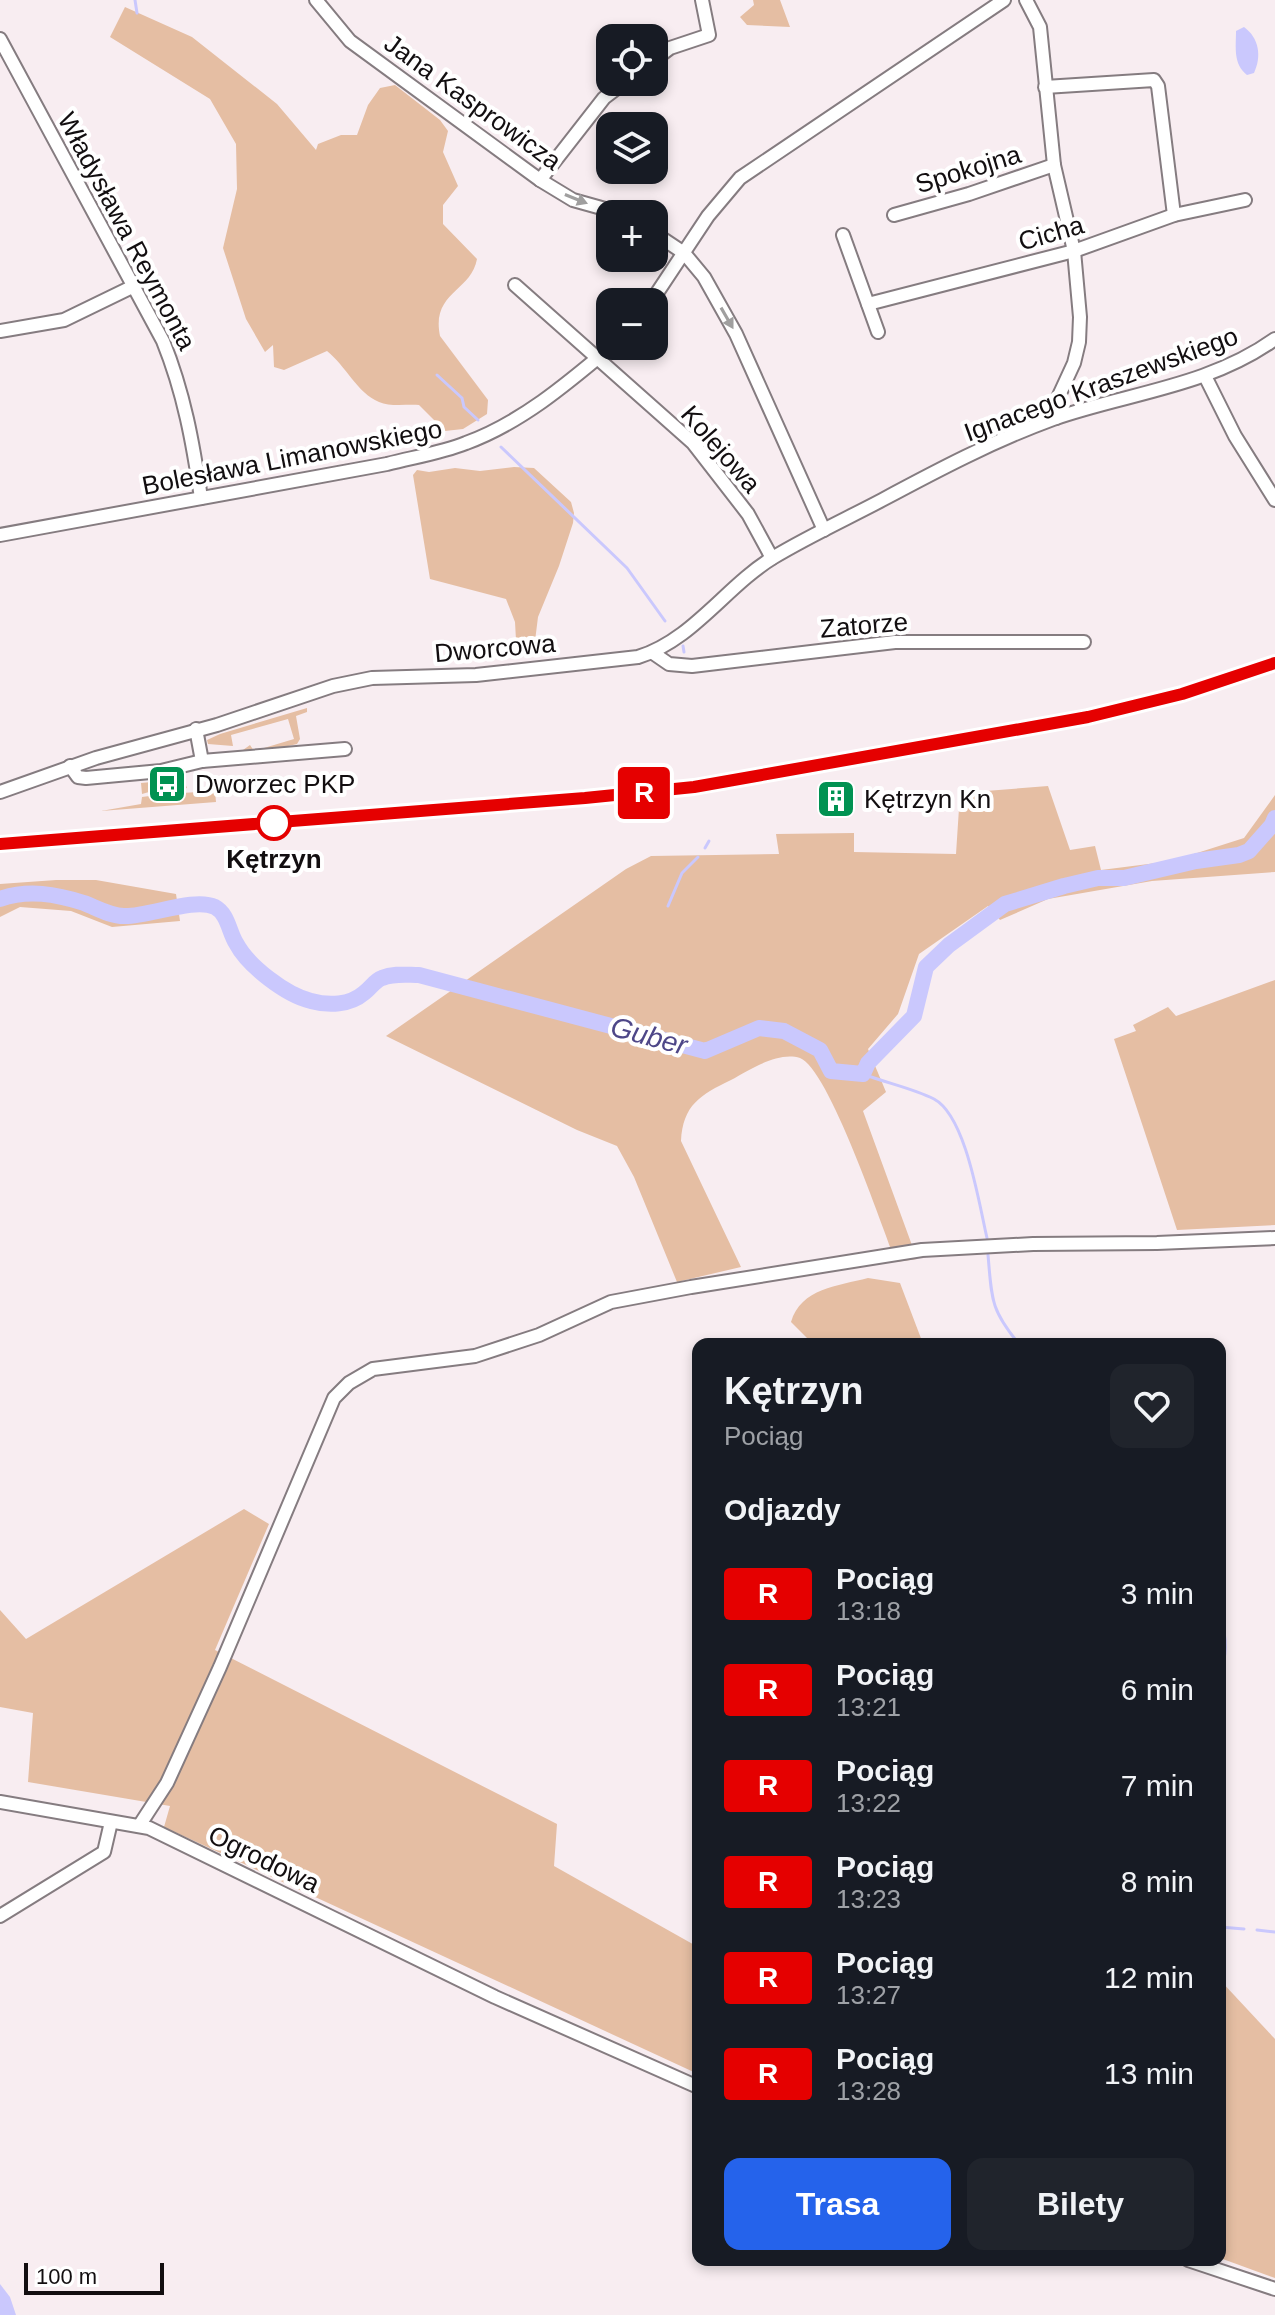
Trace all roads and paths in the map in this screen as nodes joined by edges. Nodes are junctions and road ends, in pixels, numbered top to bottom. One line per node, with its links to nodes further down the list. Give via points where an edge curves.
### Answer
1 (316, 0): 10 (street, Jana Kasprowicza, via 350,41)
2 (702, 0): 6 (street, via 709,35)
3 (1004, 0): 18 (street, via 755,166 719,201)
4 (1026, 0): 7 (street, via 1040,27)
5 (0, 39): 20 (street, Władysława Reymonta)
6 (668, 50)
7 (1045, 87): 9 (street); 14 (street, via 1154,80)
8 (607, 96): 10 (street)
9 (1054, 165): 13 (street, Spokojna); 17 (street)
10 (540, 180): 12 (street, Jana Kasprowicza, one-way to 12)
11 (1245, 200): 14 (street, Cicha)
12 (596, 206)
13 (894, 215)
14 (1174, 215): 17 (street, Cicha)
15 (843, 235): 22 (street)
16 (668, 242): 18 (street)
17 (1074, 251): 22 (street, Cicha); 30 (street, via 1079,342 1056,402)
18 (684, 253): 21 (street); 33 (street, one-way to 33, via 736,334)
19 (515, 285): 26 (street, Kolejowa)
20 (134, 286): 23 (street, via 64,320); 31 (street, Władysława Reymonta, via 178,379)
21 (660, 288)
22 (868, 304): 24 (street)
23 (0, 331)
24 (878, 332)
25 (1275, 339): 29 (street, Ignacego Kraszewskiego)
26 (596, 357)
27 (596, 359): 31 (street, Bolesława Limanowskiego, via 511,422 465,444)
28 (599, 360): 35 (street, Kolejowa, via 693,443 748,514)
29 (1205, 376): 30 (street, Ignacego Kraszewskiego); 32 (street)
30 (1056, 418): 33 (street, Ignacego Kraszewskiego, via 981,448)
31 (201, 498): 34 (street, Bolesława Limanowskiego)
32 (1275, 500)
33 (824, 530): 35 (street, Ignacego Kraszewskiego)
34 (0, 535)
35 (772, 558): 37 (street, Dworcowa)
36 (1084, 642): 37 (street, Zatorze, via 895,642 692,666 669,664)
37 (653, 653): 38 (street, Dworcowa, via 476,675 372,678)
38 (196, 729): 40 (street); 41 (street, Dworcowa)
39 (345, 749): 40 (street)
40 (202, 761): 41 (street, via 86,778 75,775)
41 (70, 766): 42 (street, Dworcowa)
42 (0, 792)
43 (1275, 1238): 46 (street, via 922,1250 611,1302 539,1335 475,1356 373,1369 334,1398 220,1667 167,1783)
44 (0, 1802): 45 (street, Ogrodowa)
45 (111, 1822): 46 (street, Ogrodowa); 47 (street, via 104,1852)
46 (139, 1826): 48 (street, Ogrodowa, via 495,1997)
47 (0, 1916)
48 (692, 2084)
49 (1206, 2266): 50 (street)
50 (1275, 2289)

